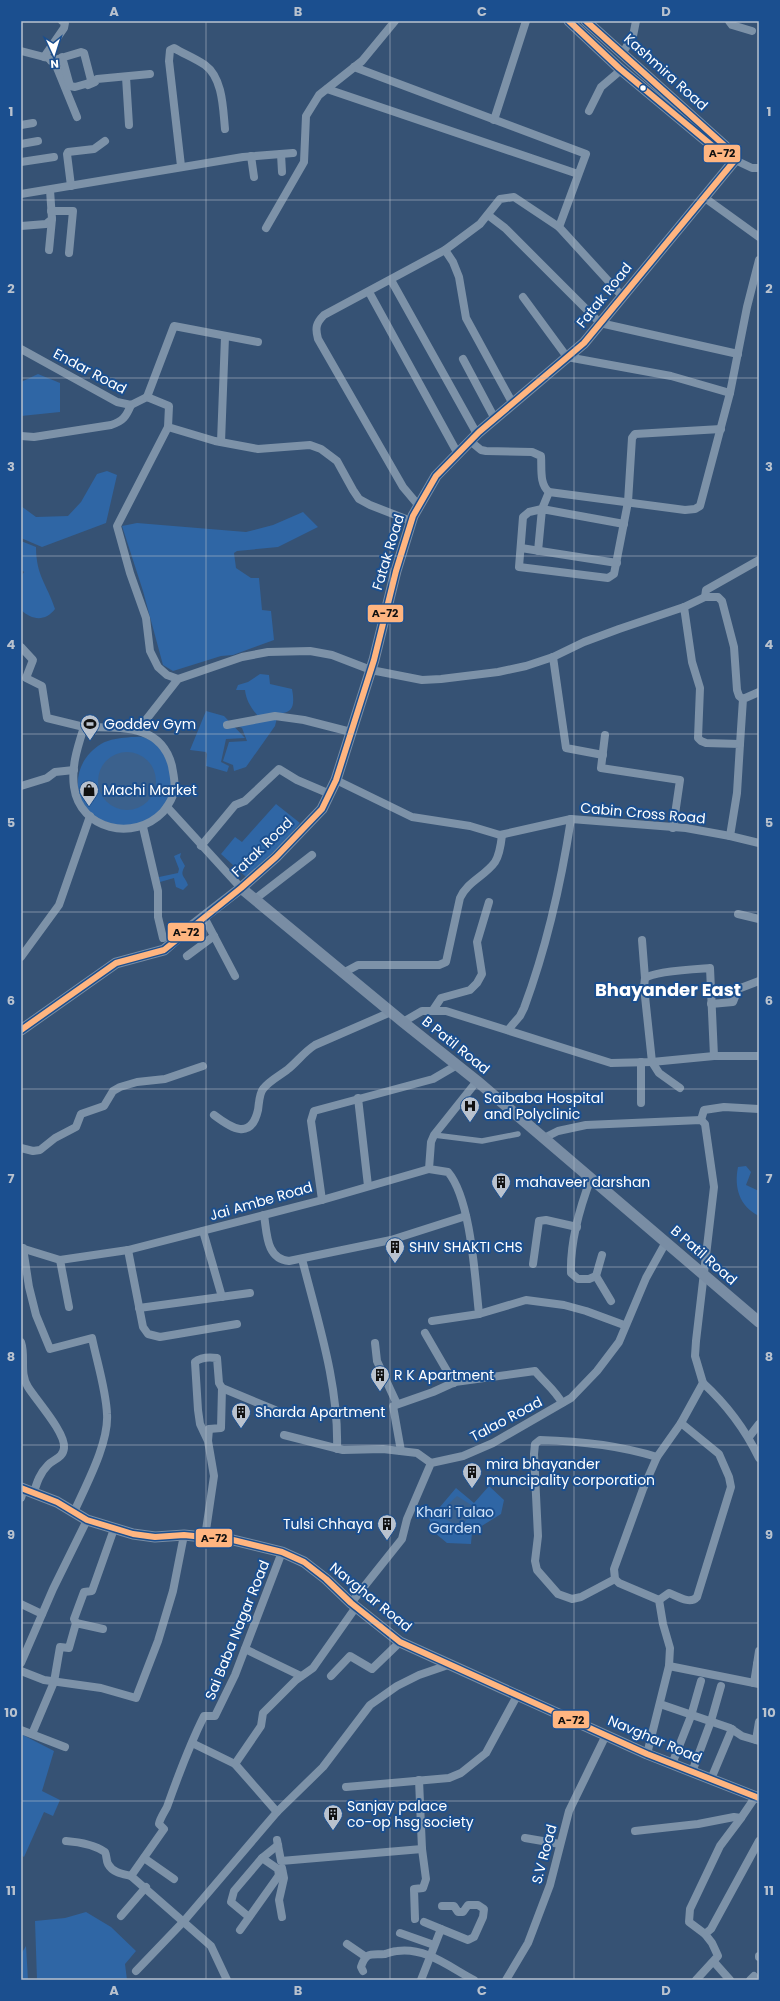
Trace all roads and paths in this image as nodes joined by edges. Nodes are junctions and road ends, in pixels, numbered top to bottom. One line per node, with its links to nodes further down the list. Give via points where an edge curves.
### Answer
1 (62, 21): 12 (street, via 65,23 64,28)
2 (395, 21): 13 (street)
3 (526, 21): 23 (street)
4 (569, 21): 14 (main road, Kashmira Road)
5 (586, 21): 10 (main road, Kashmira Road)
6 (636, 21): 10 (street, via 633,36)
7 (729, 21): 8 (street, via 732,25)
8 (752, 30)
9 (21, 51): 12 (street)
10 (622, 54): 32 (main road, Kashmira Road)
11 (62, 57): 11 (street, via 84,53 91,80 89,83 70,86); 12 (street)
12 (47, 59): 19 (street, via 54,63)
13 (354, 67): 18 (street); 23 (street)
14 (621, 70): 21 (street, via 601,88); 32 (main road, Kashmira Road)
15 (150, 74): 16 (street)
16 (126, 77): 17 (street, via 97,79); 26 (street)
17 (95, 82): 19 (street); 20 (street)
18 (327, 89): 40 (street); 50 (street, via 319,95 306,116 304,162)
19 (66, 91): 22 (street)
20 (96, 92)
21 (589, 111)
22 (77, 117)
23 (494, 120): 40 (street, via 586,154)
24 (33, 123): 25 (street)
25 (21, 125)
26 (129, 125)
27 (225, 129): 37 (street, via 221,100 213,74 205,65 180,51 174,48 170,50 169,62)
28 (38, 141): 30 (street)
29 (105, 141): 42 (street, via 94,149 68,152)
30 (21, 144)
31 (293, 153): 33 (street)
32 (728, 153): 38 (street, via 752,168); 45 (main road, Fatak Road)
33 (281, 155): 35 (street); 39 (street)
34 (54, 157): 36 (street)
35 (251, 157): 37 (street); 41 (street)
36 (21, 162)
37 (181, 166): 42 (street)
38 (759, 168)
39 (282, 172)
40 (578, 174): 49 (street)
41 (254, 177)
42 (71, 186): 43 (street)
43 (50, 190): 44 (street); 46 (street)
44 (21, 194)
45 (705, 198): 51 (street); 59 (main road, Fatak Road)
46 (52, 215): 48 (street, via 46,224); 52 (street); 54 (street, via 73,211)
47 (488, 215): 49 (street, via 500,199 510,196); 53 (street); 61 (street, via 505,228)
48 (21, 226)
49 (559, 227): 59 (street)
50 (266, 228)
51 (758, 235)
52 (49, 250)
53 (445, 250): 57 (street); 70 (street, via 459,277 466,318)
54 (69, 253)
55 (759, 260): 56 (street)
56 (757, 277): 65 (street, via 747,307)
57 (391, 280): 58 (street); 76 (street)
58 (369, 292): 78 (street); 81 (street, via 324,315 318,321 316,332 403,487)
59 (622, 296): 61 (main road, Fatak Road)
60 (523, 297): 66 (street)
61 (600, 323): 65 (street); 66 (main road, Fatak Road, via 584,343)
62 (225, 337): 63 (street); 69 (street, via 174,326); 77 (street)
63 (258, 342)
64 (21, 349): 71 (street, Endar Road, via 117,402)
65 (738, 354): 68 (street)
66 (568, 357): 68 (street, via 671,376); 70 (main road, Fatak Road)
67 (463, 359): 72 (street)
68 (730, 393): 74 (street)
69 (147, 397): 71 (street, Endar Road); 73 (street, via 169,406)
70 (513, 404): 72 (main road, Fatak Road)
71 (131, 405): 75 (street, via 121,422 111,425 34,437)
72 (494, 419): 76 (main road, Fatak Road)
73 (168, 426): 77 (street); 94 (street, via 117,526 146,618 150,651 158,667 167,675)
74 (721, 429): 80 (street, via 700,506 685,510); 80 (street, via 635,434 632,438)
75 (21, 436)
76 (473, 438): 78 (main road, Fatak Road); 79 (street, via 480,450 532,452 541,456 544,488)
77 (221, 442): 83 (street, via 258,449 310,445 321,449 337,461 359,499)
78 (458, 454): 81 (main road, Fatak Road, via 436,476)
79 (549, 492): 80 (street); 82 (street)
80 (628, 502): 84 (street)
81 (419, 506): 83 (main road, Fatak Road)
82 (542, 509): 84 (street); 85 (street, via 529,512 524,517); 86 (street)
83 (412, 521): 93 (main road, Fatak Road, via 396,571)
84 (624, 524): 88 (street)
85 (521, 548): 86 (street); 88 (street, via 520,566 608,578 614,574)
86 (538, 551): 88 (street)
87 (759, 560): 89 (street, via 706,590)
88 (617, 563)
89 (705, 597): 90 (street); 96 (street, via 718,597 722,602 734,647 737,690 739,696)
90 (684, 607): 92 (street, via 612,631); 102 (street, via 692,662 700,688 698,738 706,742)
91 (21, 648): 98 (street, via 33,660 26,678 42,686 47,718)
92 (553, 657): 93 (street, via 498,672 441,679 422,680); 103 (street, via 566,748)
93 (371, 670): 94 (street, via 332,655 289,651 268,652 242,658); 100 (main road, Fatak Road)
94 (178, 679): 99 (street)
95 (759, 692): 96 (street)
96 (744, 699): 102 (street)
97 (227, 725): 100 (street, via 275,716 304,720)
98 (84, 727): 99 (street); 104 (street)
99 (138, 730): 108 (street, via 160,741 169,756 174,791)
100 (351, 732): 105 (main road, Fatak Road)
101 (605, 735): 103 (street)
102 (740, 744): 114 (street, via 737,793)
103 (602, 755): 112 (street, via 601,768 680,780)
104 (74, 770): 106 (street, via 55,772 47,778); 109 (street, via 74,786 79,804)
105 (336, 780): 107 (main road, Fatak Road); 113 (street, Cabin Cross Road, via 412,818 470,826)
106 (21, 786)
107 (330, 794): 116 (street, via 279,770 245,801 235,805); 118 (main road, Fatak Road, via 322,809 276,857)
108 (167, 807): 111 (street, via 155,820); 116 (street)
109 (90, 816): 111 (street, via 106,827 124,830); 128 (street, via 59,905)
110 (571, 819): 112 (street, Cabin Cross Road); 113 (street, Cabin Cross Road); 138 (street, via 561,880 546,944 524,1008)
111 (142, 827): 125 (street, via 158,891 158,916)
112 (673, 828): 114 (street, Cabin Cross Road)
113 (502, 835): 129 (street, via 500,852 495,862 463,891 446,962 439,966 358,965)
114 (730, 836): 115 (street, Cabin Cross Road)
115 (759, 843)
116 (201, 846): 118 (street)
117 (312, 855): 119 (street)
118 (241, 888): 119 (main road, B Patil Road); 122 (main road, Fatak Road)
119 (255, 899): 129 (main road, B Patil Road)
120 (489, 902): 134 (street, via 476,942 482,974 470,990 441,998)
121 (738, 914): 123 (street)
122 (204, 917): 124 (street); 137 (main road, Fatak Road, via 164,950 116,963)
123 (759, 919)
124 (214, 936): 127 (street); 130 (street)
125 (162, 938)
126 (642, 940): 131 (street)
127 (187, 956)
128 (21, 957)
129 (343, 973): 135 (main road, B Patil Road)
130 (235, 976)
131 (645, 978): 133 (street, via 681,970 710,968); 142 (street)
132 (759, 981): 133 (street, via 738,989 733,1002)
133 (711, 1004): 139 (street)
134 (433, 1010): 136 (street, via 415,1014); 138 (street, via 446,1011)
135 (390, 1012): 136 (main road, B Patil Road); 150 (street, via 307,1050 297,1062 262,1090 255,1120 250,1126 230,1128)
136 (403, 1022): 143 (main road, B Patil Road)
137 (21, 1030)
138 (508, 1030): 141 (street, via 611,1062)
139 (714, 1056): 140 (street); 142 (street)
140 (759, 1056)
141 (641, 1062): 142 (street); 148 (street)
142 (652, 1062): 146 (street, via 659,1073)
143 (457, 1064): 145 (main road, B Patil Road); 147 (street, Jai Ambe Road, via 433,1079)
144 (203, 1066): 155 (street, via 165,1079 120,1087 113,1091 104,1106 81,1114 76,1127 55,1138 40,1150)
145 (476, 1081): 153 (street); 154 (main road, B Patil Road)
146 (680, 1088)
147 (358, 1098): 158 (street); 159 (street, Jai Ambe Road, via 319,1108 312,1114)
148 (641, 1103)
149 (759, 1109): 151 (street, via 724,1107 704,1110)
150 (214, 1115)
151 (701, 1120): 154 (street, via 572,1127); 171 (street, via 705,1124 714,1187)
152 (518, 1134): 153 (street, via 482,1141)
153 (434, 1135): 156 (street)
154 (544, 1138): 157 (main road, B Patil Road)
155 (21, 1148)
156 (429, 1169): 158 (street); 161 (street, via 448,1172 453,1178)
157 (590, 1178): 162 (street); 164 (main road, B Patil Road)
158 (368, 1186): 159 (street)
159 (322, 1200): 160 (street, Jai Ambe Road)
160 (264, 1215): 163 (street, Jai Ambe Road); 168 (street, via 271,1250 275,1256 289,1261)
161 (466, 1216): 168 (street, via 391,1240); 178 (street)
162 (577, 1227): 170 (street, via 543,1219 539,1221); 172 (street, via 571,1273 578,1279)
163 (203, 1231): 166 (street, Jai Ambe Road); 174 (street)
164 (666, 1242): 171 (main road, B Patil Road); 182 (street, Talao Road)
165 (22, 1248): 169 (street, Jai Ambe Road); 203 (street, via 36,1315 50,1349 92,1338 98,1365 107,1414 102,1448)
166 (128, 1250): 169 (street, Jai Ambe Road); 177 (street)
167 (602, 1255): 172 (street)
168 (302, 1259): 197 (street, via 332,1378 337,1420)
169 (60, 1260): 176 (street)
170 (533, 1264)
171 (703, 1273): 180 (main road, B Patil Road); 187 (street, via 695,1356)
172 (596, 1276): 175 (street)
173 (250, 1293): 174 (street)
174 (222, 1297): 177 (street)
175 (611, 1301)
176 (69, 1307)
177 (139, 1308): 181 (street, via 143,1327 153,1336)
178 (479, 1314): 179 (street); 182 (street, via 526,1300 564,1305)
179 (432, 1321)
180 (759, 1322)
181 (237, 1324)
182 (624, 1325): 189 (street, Talao Road, via 619,1342 597,1372 571,1398)
183 (425, 1332): 186 (street)
184 (21, 1342): 202 (street, via 24,1379 53,1422 62,1438 64,1448 61,1456 49,1464)
185 (375, 1343): 190 (street, via 377,1361)
186 (454, 1382): 189 (street, via 535,1371 544,1383 558,1394); 190 (street)
187 (703, 1382): 192 (street); 195 (street, via 720,1398)
188 (222, 1388): 191 (street); 196 (street, via 221,1428 210,1429); 196 (street, via 219,1384 217,1358 198,1359 195,1362 198,1410 200,1424)
189 (562, 1403): 201 (street, Talao Road, via 493,1444 463,1456)
190 (397, 1404): 198 (street, via 393,1406)
191 (275, 1410)
192 (681, 1423): 199 (street); 210 (street, via 720,1454 731,1487 697,1597 689,1601 669,1593)
193 (759, 1424): 195 (street)
194 (284, 1435): 197 (street)
195 (749, 1437): 200 (street)
196 (208, 1441): 207 (street, via 214,1476)
197 (337, 1449): 198 (street)
198 (401, 1451): 201 (street, via 416,1453)
199 (657, 1457): 209 (street, via 614,1569); 209 (street, via 630,1448 581,1441 540,1440 535,1444 537,1570 558,1594 572,1598 581,1597)
200 (759, 1458)
201 (431, 1463): 212 (street, via 407,1519 402,1539)
202 (25, 1492): 203 (main road, Navghar Road)
203 (74, 1512): 204 (main road, Navghar Road)
204 (87, 1520): 205 (main road, Navghar Road); 213 (street)
205 (114, 1529): 206 (main road, Navghar Road, via 155,1537); 214 (street, via 92,1591 84,1592 74,1619)
206 (184, 1535): 207 (main road, Navghar Road); 227 (street, via 173,1591 158,1641 136,1698 101,1688)
207 (205, 1538): 208 (main road, Navghar Road, via 233,1540)
208 (282, 1552): 212 (main road, Navghar Road, via 304,1562); 217 (street, Sai Baba Nagar Road)
209 (615, 1579): 210 (street)
210 (659, 1600): 222 (street, via 670,1648)
211 (21, 1604): 213 (street)
212 (353, 1605): 216 (main road, Navghar Road); 224 (street, via 313,1668)
213 (42, 1614): 219 (street)
214 (76, 1623): 215 (street); 227 (street, via 69,1648 60,1648)
215 (103, 1629)
216 (400, 1642): 220 (main road, Navghar Road); 225 (street, via 372,1669 350,1656)
217 (245, 1650): 224 (street); 240 (street, Sai Baba Nagar Road, via 215,1716 204,1716)
218 (759, 1651): 221 (street)
219 (21, 1663)
220 (451, 1664): 230 (main road, Navghar Road); 250 (street, via 397,1686 370,1705 323,1767)
221 (758, 1665): 228 (street)
222 (669, 1666): 228 (street); 231 (street)
223 (21, 1671): 227 (street)
224 (301, 1676): 243 (street, via 263,1713 261,1726)
225 (330, 1676)
226 (701, 1681): 232 (street)
227 (54, 1682): 237 (street)
228 (756, 1684)
229 (721, 1686): 233 (street)
230 (518, 1694): 238 (main road, Navghar Road); 247 (street, via 486,1753 461,1773 449,1778)
231 (660, 1704): 232 (street); 242 (street)
232 (691, 1716): 233 (street); 244 (street)
233 (711, 1721): 235 (street); 245 (street)
234 (759, 1722): 239 (street)
235 (732, 1729): 239 (street, via 742,1736); 246 (street)
236 (21, 1730): 237 (street)
237 (32, 1734): 241 (street)
238 (606, 1735): 242 (main road, Navghar Road); 256 (street, S.V Road, via 569,1811)
239 (758, 1740)
240 (192, 1743): 243 (street); 258 (street, Sai Baba Nagar Road, via 176,1777 166,1810 160,1819 159,1824 164,1829)
241 (65, 1747)
242 (647, 1754): 244 (main road, Navghar Road)
243 (235, 1764): 250 (street)
244 (672, 1764): 245 (main road, Navghar Road)
245 (692, 1772): 246 (main road, Navghar Road)
246 (711, 1779): 249 (main road, Navghar Road)
247 (419, 1780): 248 (street); 257 (street)
248 (346, 1787)
249 (758, 1797): 251 (street)
250 (277, 1812): 270 (street)
251 (741, 1818): 252 (street); 275 (street, via 720,1846 690,1909 689,1922)
252 (634, 1830)
253 (525, 1838): 256 (street)
254 (66, 1840): 262 (street, via 100,1849 112,1869)
255 (759, 1841): 275 (street, via 711,1929)
256 (560, 1844): 286 (street, S.V Road, via 550,1885 528,1943)
257 (422, 1849): 260 (street); 269 (street, via 426,1879 423,1888 414,1889)
258 (144, 1858): 262 (street, Sai Baba Nagar Road); 263 (street)
259 (262, 1858): 260 (street, via 278,1842); 261 (street); 267 (street, via 230,1899)
260 (281, 1861): 261 (street)
261 (281, 1872): 267 (street); 268 (street, via 284,1878 279,1900)
262 (131, 1876): 264 (street)
263 (174, 1879)
264 (146, 1887): 266 (street); 270 (street)
265 (442, 1906): 272 (street, via 454,1906 458,1912 463,1912 468,1905 478,1905 484,1912 474,1937 468,1940)
266 (121, 1916)
267 (249, 1917): 273 (street)
268 (282, 1917)
269 (415, 1918)
270 (184, 1921): 281 (street); 284 (street, via 211,1946)
271 (424, 1922): 272 (street)
272 (441, 1929): 277 (street)
273 (240, 1930)
274 (400, 1933): 277 (street)
275 (705, 1934): 280 (street, via 718,1956)
276 (347, 1944): 279 (street)
277 (434, 1945): 278 (street)
278 (430, 1956): 279 (street, via 397,1950); 283 (street); 285 (street)
279 (366, 1957): 282 (street, via 361,1967)
280 (714, 1962): 287 (street); 288 (street)
281 (136, 1971)
282 (363, 1971)
283 (471, 1979)
284 (227, 1980)
285 (421, 1980)
286 (506, 1980)
287 (696, 1980)
288 (730, 1980)

